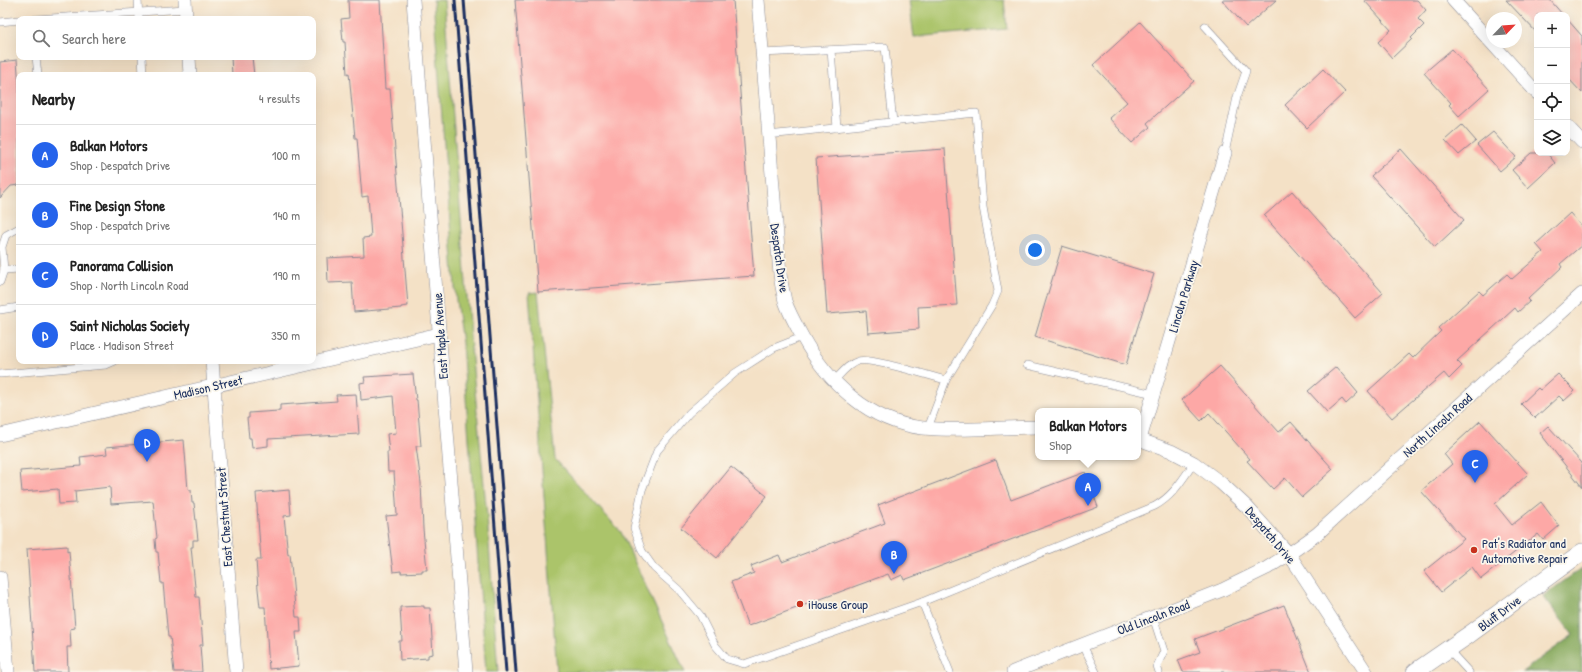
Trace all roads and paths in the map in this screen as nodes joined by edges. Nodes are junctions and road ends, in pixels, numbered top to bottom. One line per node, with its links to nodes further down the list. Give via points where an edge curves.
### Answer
1 (138, 0): 6 (lane)
2 (413, 0): 33 (street, East Maple Avenue)
3 (758, 0): 12 (street, Despatch Drive)
4 (1453, 0): 19 (street)
5 (185, 9): 6 (lane)
6 (139, 15): 7 (lane)
7 (113, 16)
8 (16, 20): 9 (lane)
9 (0, 22)
10 (1205, 26): 25 (lane, via 1246,71 1237,97)
11 (831, 50): 12 (lane); 20 (lane, via 885,47); 21 (lane)
12 (762, 53): 23 (street, Despatch Drive)
13 (36, 60): 16 (lane)
14 (142, 60): 17 (lane)
15 (189, 60): 18 (street)
16 (38, 72)
17 (143, 72)
18 (190, 72)
19 (1534, 89)
20 (893, 122): 21 (lane); 41 (lane, via 976,113 982,207 998,291)
21 (837, 128): 23 (lane)
22 (1570, 129): 24 (street)
23 (768, 135): 34 (street, Despatch Drive, via 780,274 786,301)
24 (1582, 142)
25 (1225, 153): 44 (street, Lincoln Parkway)
26 (16, 230): 28 (lane, via 6,235 2,247)
27 (16, 269): 28 (lane)
28 (4, 270): 29 (lane)
29 (0, 282)
30 (1582, 294): 52 (street, North Lincoln Road, via 1316,534)
31 (16, 307): 32 (lane)
32 (0, 310)
33 (440, 334): 35 (street, Madison Street); 60 (street, East Maple Avenue)
34 (802, 336): 42 (street, Despatch Drive, via 809,350); 54 (lane, via 774,348 735,373 689,413 657,451 642,490 634,528 642,551 654,568 679,590 700,616 715,645 728,659 744,664)
35 (316, 363)
36 (108, 364): 40 (lane)
37 (212, 364): 43 (street, East Chestnut Street)
38 (310, 364): 43 (street, Madison Street)
39 (1027, 365): 44 (lane)
40 (0, 374)
41 (946, 380): 42 (lane, via 872,361 858,360); 46 (lane)
42 (834, 381): 46 (street, Despatch Drive, via 861,405 880,416 902,424)
43 (214, 386): 48 (street, Madison Street); 59 (street, East Chestnut Street)
44 (1154, 394): 47 (street, Lincoln Parkway)
45 (1035, 427): 46 (street, Despatch Drive, via 970,430)
46 (928, 428)
47 (1141, 433)
48 (0, 435)
49 (1141, 440): 50 (street, Despatch Drive)
50 (1194, 463): 52 (street, Despatch Drive, via 1247,507); 54 (lane, via 1176,490 1155,506)
51 (1582, 552): 57 (street, Bluff Drive)
52 (1289, 554): 55 (street, Old Lincoln Road, via 1222,590); 65 (street, Despatch Drive)
53 (0, 577): 58 (street)
54 (922, 602): 61 (lane)
55 (1153, 617): 56 (street, Old Lincoln Road); 64 (lane, via 1164,650 1157,666)
56 (1083, 645): 62 (street, Old Lincoln Road); 63 (lane)
57 (1448, 649): 66 (street, Bluff Drive); 67 (lane)
58 (8, 672)
59 (236, 672)
60 (466, 672)
61 (950, 672)
62 (1013, 672)
63 (1096, 672)
64 (1159, 672)
65 (1366, 672)
66 (1415, 672)
67 (1469, 672)

